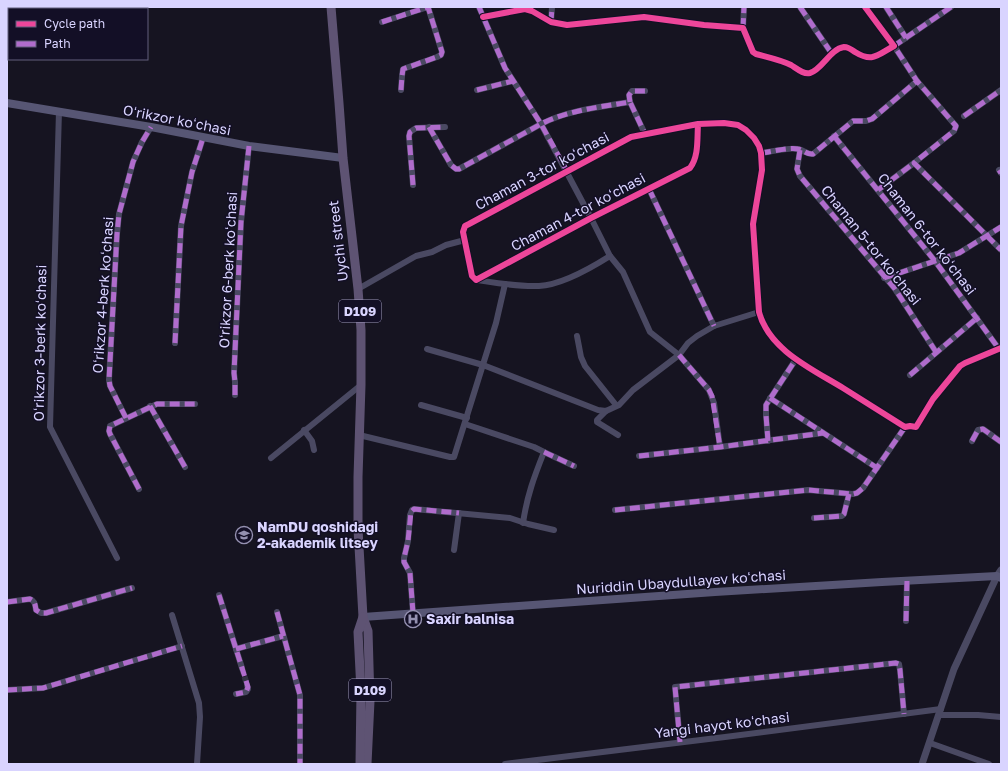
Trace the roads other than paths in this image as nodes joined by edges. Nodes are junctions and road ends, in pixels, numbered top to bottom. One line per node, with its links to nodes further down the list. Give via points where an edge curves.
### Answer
1 (331, 7): 38 (main road, Uychi street / D109)
2 (428, 7): 11 (street); 19 (street, via 442,52 437,57 403,69)
3 (479, 7): 10 (street, Chaman 4-tor koʻchasi)
4 (552, 7): 12 (street)
5 (744, 7): 13 (street)
6 (800, 7): 16 (street)
7 (865, 7): 15 (street)
8 (886, 7): 14 (street)
9 (951, 7): 14 (street)
10 (483, 17): 12 (street, via 525,9); 18 (street, Chaman 4-tor koʻchasi)
11 (382, 22)
12 (551, 22): 13 (street, via 572,25 644,17)
13 (743, 28): 16 (street, via 751,50 756,54 789,64 805,73 812,73)
14 (906, 38): 15 (street)
15 (894, 46): 16 (street, via 869,58 847,47); 17 (street)
16 (832, 54)
17 (917, 81): 33 (street, via 872,119 853,121); 39 (street, via 953,122 956,129)
18 (512, 82): 20 (street); 27 (street, Chaman 4-tor koʻchasi)
19 (401, 90)
20 (477, 90)
21 (1001, 90): 26 (street)
22 (646, 91): 23 (street, via 632,91 629,95)
23 (630, 102): 27 (street, via 568,112); 32 (street)
24 (7, 103): 25 (main road, Oʻrikzor koʻchasi)
25 (59, 111): 30 (main road, Oʻrikzor koʻchasi); 101 (street, Oʻrikzor 3-berk koʻchasi, via 50,427)
26 (964, 116)
27 (541, 124): 31 (street, via 459,169 451,166); 40 (street, Chaman 4-tor koʻchasi)
28 (698, 124): 32 (street, Chaman 3-tor koʻchasi); 37 (street, Chaman 3-tor koʻchasi, via 738,125 754,138); 42 (street, Chaman 4-tor koʻchasi, via 696,155 690,168)
29 (445, 126): 31 (street)
30 (151, 127): 34 (main road, Oʻrikzor koʻchasi); 75 (street, Oʻrikzor 4-berk koʻchasi, via 133,162 117,226 109,380)
31 (429, 127): 41 (street, via 416,128 410,132)
32 (645, 134): 40 (street, Chaman 3-tor koʻchasi, via 631,137)
33 (834, 136): 36 (street, via 813,154); 43 (street, Chaman 6-tor koʻchasi)
34 (203, 138): 35 (main road, Oʻrikzor koʻchasi); 59 (street, via 192,172 181,226)
35 (249, 146): 38 (main road, Oʻrikzor koʻchasi); 68 (street, Oʻrikzor 6-berk koʻchasi, via 241,222)
36 (800, 150): 37 (street); 51 (street, Chaman 5-tor koʻchasi, via 797,169 800,176)
37 (761, 153): 55 (street, via 762,170 753,224)
38 (343, 158): 54 (main road, Uychi street / D109)
39 (914, 163): 43 (street); 46 (street)
40 (567, 171): 44 (street, Chaman 4-tor koʻchasi); 47 (street, Chaman 3-tor koʻchasi, via 469,224 464,229)
41 (413, 185)
42 (648, 189): 44 (street, Chaman 4-tor koʻchasi); 57 (street)
43 (878, 190): 50 (street, Chaman 6-tor koʻchasi)
44 (592, 218): 49 (street, Chaman 4-tor koʻchasi); 52 (street, Chaman 4-tor koʻchasi)
45 (1001, 227): 46 (street)
46 (987, 236): 48 (street); 50 (street, via 959,253)
47 (465, 240): 52 (street, via 472,276); 54 (street, via 416,256)
48 (1001, 250)
49 (610, 256): 53 (street, via 588,270 552,284); 63 (street, Chaman 4-tor koʻchasi, via 626,277 650,332)
50 (935, 261): 51 (street); 56 (street, Chaman 6-tor koʻchasi)
51 (884, 278): 62 (street, Chaman 5-tor koʻchasi, via 895,289)
52 (476, 280): 53 (street)
53 (505, 284): 65 (street)
54 (358, 289): 67 (main road, Uychi street / D109)
55 (759, 312): 57 (street); 64 (street, via 774,340)
56 (977, 318): 60 (street, Chaman 6-tor koʻchasi); 62 (street)
57 (714, 326): 63 (street, via 688,343)
58 (577, 336): 71 (street, via 585,366)
59 (174, 344)
60 (1000, 348): 77 (street, via 963,364 933,399 917,426)
61 (427, 349): 65 (street)
62 (936, 352): 66 (street)
63 (679, 355): 71 (street); 85 (street, Chaman 4-tor koʻchasi, via 712,396)
64 (796, 359): 69 (street); 77 (street)
65 (483, 365): 74 (street); 76 (street)
66 (910, 375)
67 (361, 385): 78 (street); 80 (main road, Uychi street / D109)
68 (235, 395)
69 (770, 398): 79 (street); 82 (street, via 766,409)
70 (194, 404): 72 (street, via 160,403)
71 (616, 405): 74 (street)
72 (150, 406): 75 (street); 91 (street)
73 (420, 406): 76 (street)
74 (606, 411): 81 (street, via 597,422)
75 (126, 418): 93 (street, via 110,426 109,431)
76 (466, 421): 80 (street, via 455,455 452,457); 87 (street)
77 (905, 427): 92 (street)
78 (304, 430): 86 (street, via 312,441); 89 (street)
79 (823, 433): 82 (street); 92 (street)
80 (358, 435): 110 (main road, Uychi street / D109, via 358,529)
81 (618, 435)
82 (768, 441): 85 (street)
83 (972, 441): 84 (street, via 978,430 983,429)
84 (1001, 442)
85 (720, 447): 88 (street)
86 (314, 450)
87 (544, 452): 90 (street); 98 (street, via 526,501)
88 (639, 456)
89 (271, 458)
90 (574, 466)
91 (185, 467)
92 (878, 468): 94 (street, via 859,492)
93 (139, 489)
94 (849, 494): 95 (street, via 808,490); 97 (street, via 842,516)
95 (615, 510)
96 (459, 513): 98 (street, via 510,518); 100 (street); 108 (street, via 414,509 411,512 404,562 410,573)
97 (814, 518)
98 (523, 523): 99 (street)
99 (554, 530)
100 (454, 550)
101 (117, 558)
102 (1000, 575): 103 (main road, Nuriddin Ubaydullayev koʻchasi); 119 (street, via 954,669)
103 (907, 580): 108 (main road, Nuriddin Ubaydullayev koʻchasi); 111 (street)
104 (132, 588): 106 (street, via 46,613 36,610 35,603 30,599)
105 (219, 595): 114 (street)
106 (7, 602)
107 (277, 612): 112 (street)
108 (412, 613): 110 (main road, Nuriddin Ubaydullayev koʻchasi)
109 (172, 615): 113 (street)
110 (363, 616): 128 (main road, Uychi street / D109, via 358,632 361,691); 129 (main road, Uychi street / D109, via 368,631 370,701)
111 (906, 621)
112 (283, 636): 114 (street); 127 (street, via 301,700)
113 (182, 646): 117 (street, via 43,688); 126 (street, via 199,704)
114 (236, 649): 115 (street)
115 (242, 668)
116 (247, 685): 118 (street, via 246,692)
117 (7, 690)
118 (236, 694)
119 (940, 712): 120 (street, Yangi hayot koʻchasi); 121 (street, Yangi hayot koʻchasi); 123 (street)
120 (904, 714): 122 (street, Yangi hayot koʻchasi); 122 (street, via 900,670 899,664 896,663 675,687)
121 (1001, 717)
122 (680, 742): 124 (street, Yangi hayot koʻchasi)
123 (930, 743): 125 (street); 131 (street)
124 (540, 762): 130 (street, Yangi hayot koʻchasi)
125 (974, 762): 132 (street)
126 (197, 764)
127 (300, 764)
128 (360, 764)
129 (367, 764)
130 (505, 764)
131 (922, 764)
132 (989, 764)

